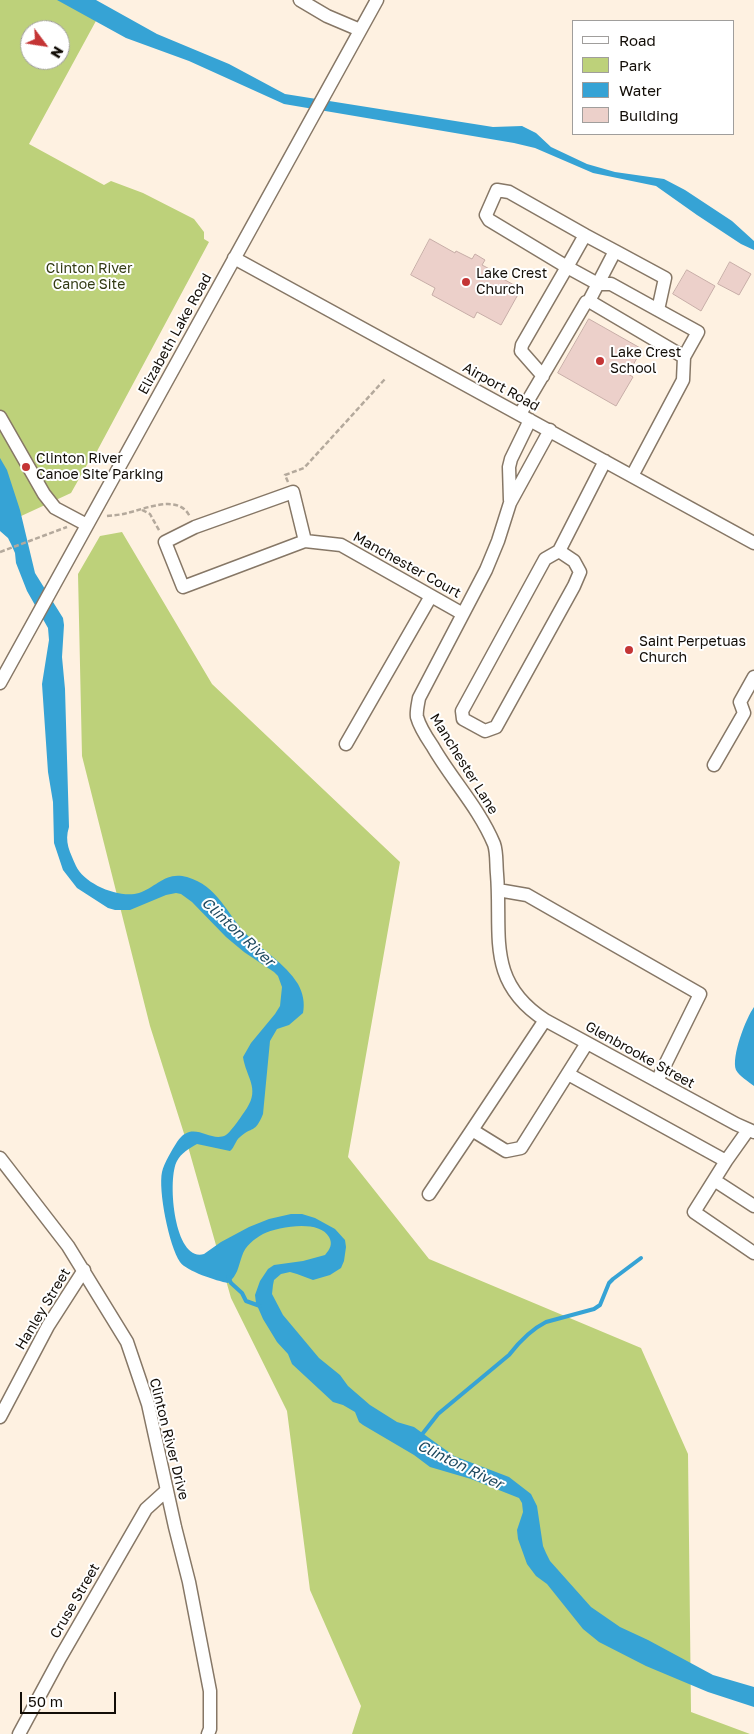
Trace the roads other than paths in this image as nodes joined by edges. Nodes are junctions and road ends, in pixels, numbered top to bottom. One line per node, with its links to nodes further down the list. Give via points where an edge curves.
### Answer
1 (300, 0): 3 (street, via 326,16)
2 (377, 0): 3 (street, Elizabeth Lake Road)
3 (360, 30): 6 (street, Elizabeth Lake Road)
4 (585, 235): 5 (street); 7 (street); 7 (street, via 509,192 498,190 494,196 486,215 489,220)
5 (615, 252): 8 (street, Manchester Lane); 10 (street, via 665,278)
6 (234, 258): 13 (street, Airport Road); 19 (street, Elizabeth Lake Road)
7 (567, 267): 8 (street); 12 (street, via 522,345 521,351)
8 (598, 284): 9 (street, Manchester Lane); 10 (street, via 611,284)
9 (589, 301): 11 (street); 12 (street, Manchester Lane)
10 (658, 310): 11 (street, via 698,332)
11 (684, 357): 17 (street, via 683,380)
12 (543, 376): 13 (street, Manchester Lane)
13 (525, 417): 15 (street, Airport Road); 18 (street, Manchester Lane, via 509,467)
14 (0, 418): 19 (street, via 44,494 56,508)
15 (550, 430): 16 (street, Airport Road); 18 (street, Manchester Lane)
16 (606, 461): 17 (street, Airport Road); 22 (street)
17 (632, 476): 21 (street, Airport Road)
18 (510, 502): 24 (street, Manchester Lane, via 486,570)
19 (87, 525): 26 (street, Elizabeth Lake Road)
20 (306, 541): 20 (street, Manchester Court, via 293,492 195,527 165,542 182,587); 23 (street, Manchester Court, via 341,546)
21 (754, 543)
22 (559, 551): 22 (street, via 544,560 462,711 463,719 485,731 496,727 580,572 574,561)
23 (431, 596): 24 (street, Manchester Court); 27 (street)
24 (462, 614): 29 (street, Manchester Lane, via 419,698 416,715 439,758 473,806 495,846)
25 (754, 677): 28 (street, via 740,702 744,712)
26 (0, 683)
27 (346, 744)
28 (714, 765)
29 (498, 890): 30 (street, Manchester Lane, via 499,950); 34 (street, via 527,895 700,994)
30 (516, 996): 31 (street, Glenbrooke Street)
31 (545, 1020): 32 (street, Glenbrooke Street); 35 (street)
32 (587, 1043): 33 (street); 34 (street, Glenbrooke Street)
33 (568, 1074): 35 (street, via 521,1148 506,1151); 38 (street)
34 (657, 1081): 36 (street, Glenbrooke Street)
35 (472, 1130): 40 (street)
36 (751, 1131): 38 (street)
37 (0, 1158): 43 (street, Clinton River Drive)
38 (726, 1161): 39 (street)
39 (714, 1180): 41 (street); 42 (street, via 694,1212)
40 (429, 1194)
41 (754, 1206)
42 (754, 1253)
43 (84, 1270): 44 (street, Hanley Street, via 48,1326); 45 (street, Clinton River Drive, via 127,1342 148,1404)
44 (0, 1417)
45 (168, 1490): 46 (street, Cruse Street, via 146,1510); 47 (street, Clinton River Drive, via 210,1691)
46 (19, 1734)
47 (208, 1734)

